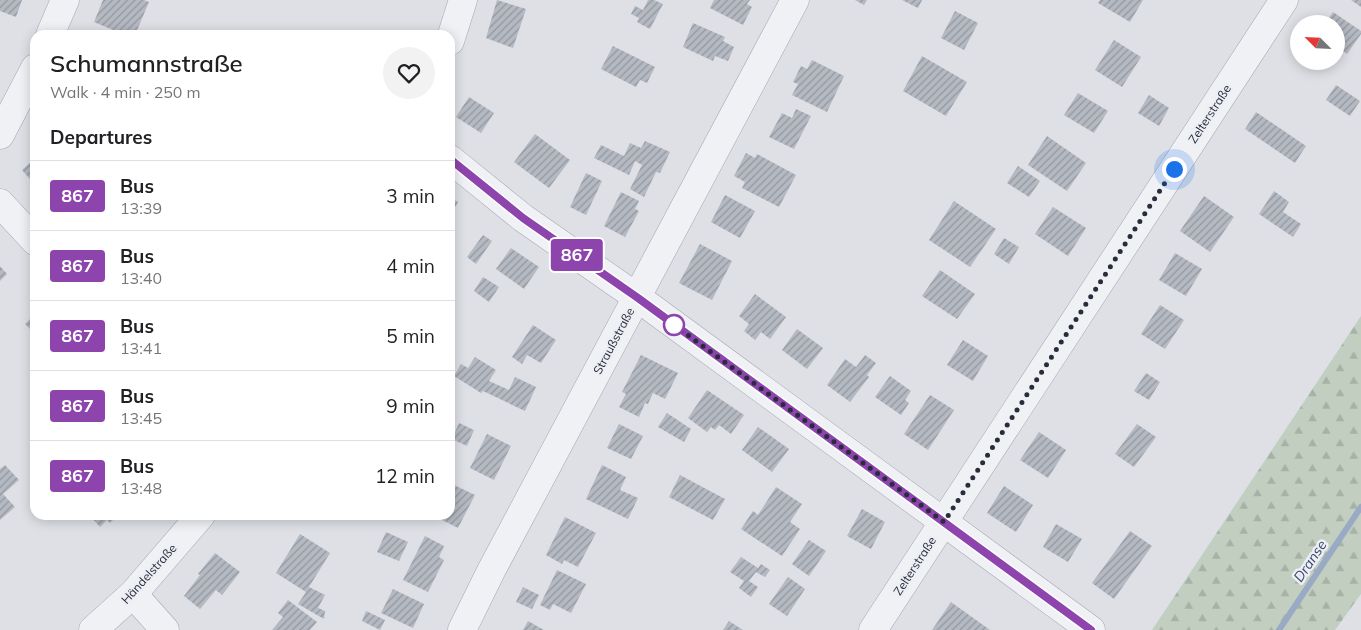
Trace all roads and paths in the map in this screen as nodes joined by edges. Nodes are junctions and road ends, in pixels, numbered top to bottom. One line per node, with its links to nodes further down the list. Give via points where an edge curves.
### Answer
1 (65, 0): 5 (street)
2 (463, 0): 6 (street)
3 (796, 0): 12 (street, Straußstraße)
4 (1284, 0): 14 (street, Zelterstraße)
5 (52, 30)
6 (453, 30)
7 (30, 77): 8 (street)
8 (0, 134)
9 (455, 163): 12 (street, via 523,218)
10 (0, 203): 11 (street)
11 (30, 236)
12 (638, 298): 14 (street); 18 (street, Straußstraße)
13 (197, 520): 15 (street, Händelstraße)
14 (944, 522): 19 (street, Zelterstraße); 20 (street)
15 (133, 594): 16 (street, Händelstraße); 17 (street)
16 (93, 630)
17 (165, 630)
18 (462, 630)
19 (873, 630)
20 (1091, 630)

